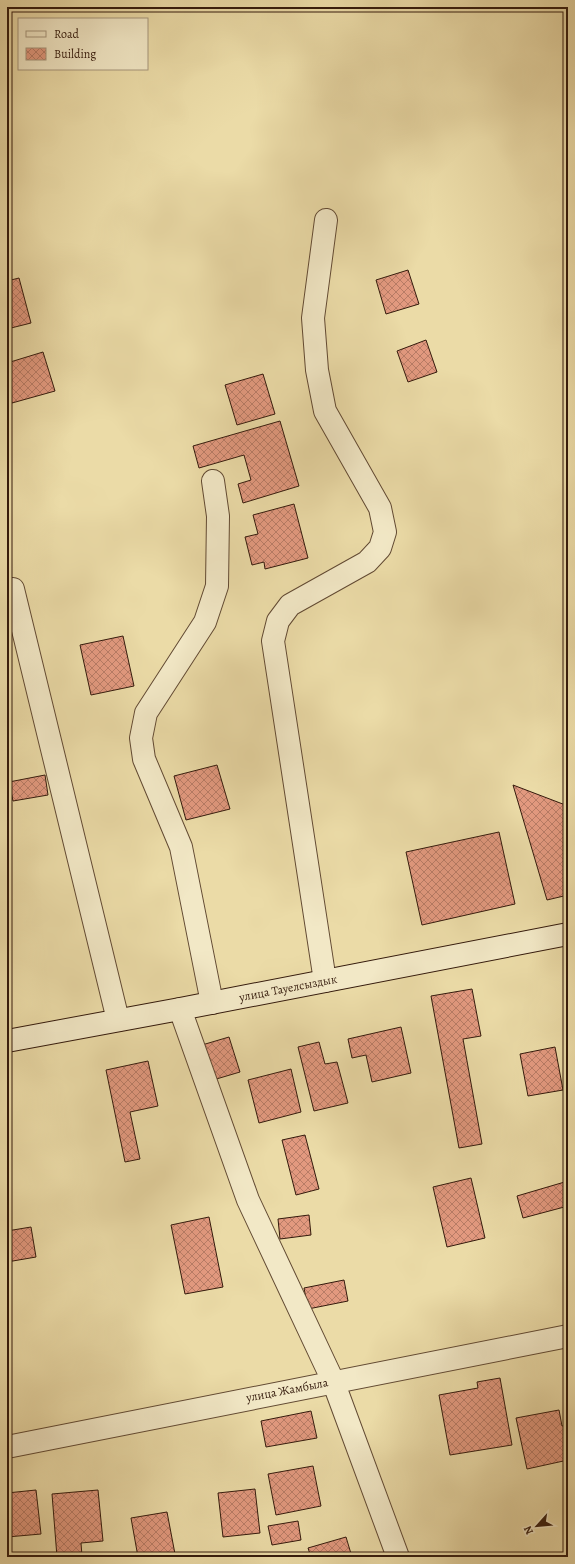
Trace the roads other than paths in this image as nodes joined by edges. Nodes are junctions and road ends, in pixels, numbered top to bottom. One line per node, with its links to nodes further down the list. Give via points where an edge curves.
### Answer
1 (326, 220): 5 (street, via 313,318 317,370 325,411 380,508 385,532 380,548 367,562 290,604 278,621 273,641)
2 (213, 481): 6 (street, via 218,516 216,586 205,622 146,714 141,738 144,759 181,847)
3 (13, 589): 8 (street)
4 (568, 934): 5 (street, улица Тауелсыздык)
5 (325, 981): 6 (street, улица Тауелсыздык)
6 (212, 1003): 7 (street, улица Тауелсыздык)
7 (180, 1009): 8 (street, улица Тауелсыздык); 11 (street, via 248,1200)
8 (118, 1020): 9 (street, улица Тауелсыздык)
9 (7, 1041)
10 (568, 1336): 11 (street, улица Жамбыла)
11 (333, 1381): 12 (street, улица Жамбыла); 13 (street)
12 (7, 1447)
13 (398, 1557)

